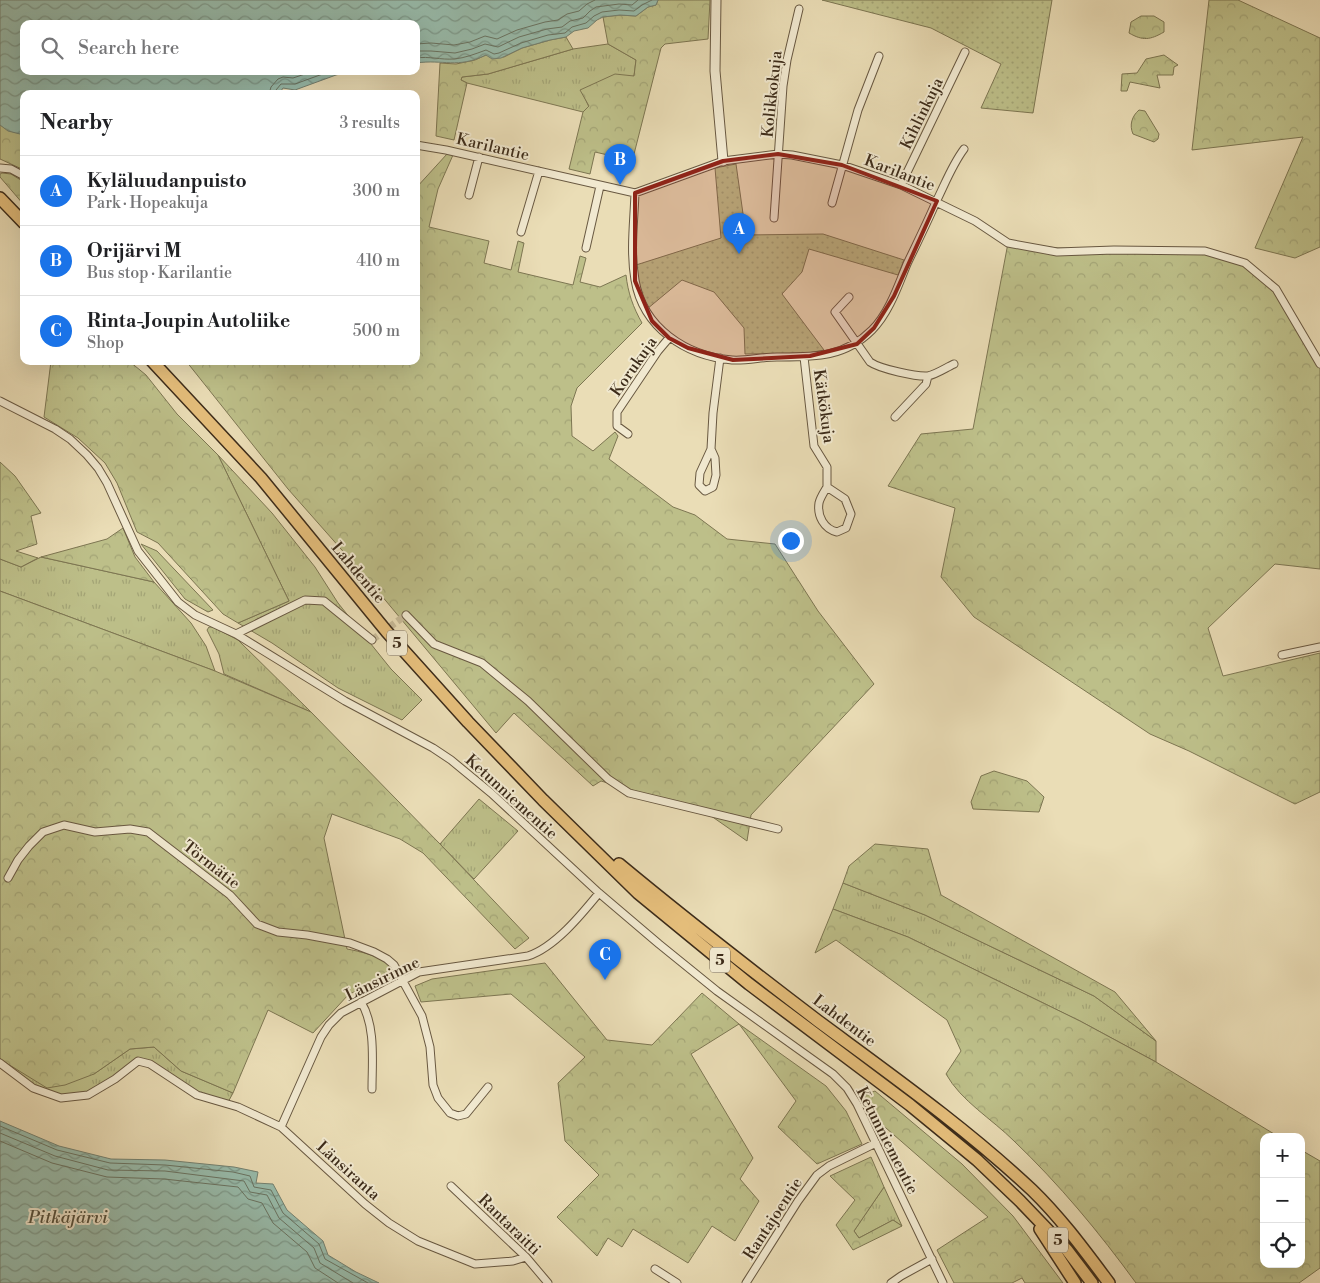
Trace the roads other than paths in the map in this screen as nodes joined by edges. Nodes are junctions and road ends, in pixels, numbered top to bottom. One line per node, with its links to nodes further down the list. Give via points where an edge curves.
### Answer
1 (716, 0): 9 (street, via 715,71)
2 (798, 9): 7 (street, Kolikkokuja, via 783,86)
3 (965, 52): 14 (street, Kihlinkuja)
4 (879, 56): 10 (street, via 858,110)
5 (420, 146): 8 (street, Karilantie)
6 (964, 149): 19 (street)
7 (778, 154): 9 (street, Karilantie); 10 (street, Karilantie); 21 (street, Kolikkokuja)
8 (479, 157): 12 (street, Karilantie); 17 (street)
9 (723, 161): 16 (street, Karilantie)
10 (842, 165): 14 (street, Karilantie); 20 (street)
11 (0, 168): 13 (street)
12 (539, 171): 15 (street, Karilantie); 23 (street)
13 (20, 174)
14 (901, 185): 19 (street, Karilantie)
15 (600, 186): 16 (street, Karilantie); 24 (street)
16 (635, 193): 26 (street, via 632,229 635,281 652,321)
17 (469, 195)
18 (0, 198): 22 (highway)
19 (937, 201): 27 (street, via 894,296 874,328); 31 (street, Karilantie, via 1008,243 1057,252 1205,251 1245,264 1276,289)
20 (832, 203)
21 (774, 218)
22 (20, 219)
23 (521, 232)
24 (586, 248)
25 (849, 297): 27 (street, via 835,312)
26 (670, 338): 29 (street, via 688,348); 36 (street, Korukuja, via 617,412 617,426)
27 (857, 344): 28 (street, via 832,353); 33 (street, via 877,367)
28 (804, 357): 29 (street); 38 (street, Kätkökuja, via 814,446 826,467)
29 (720, 358): 37 (street)
30 (954, 364): 33 (street)
31 (1320, 364)
32 (156, 365): 44 (highway, Lahdentie / 5, via 261,478 387,632)
33 (928, 376): 35 (street, via 926,384)
34 (0, 401): 40 (street, Ketunniementie, via 55,429 87,455 107,483 138,551 178,602 195,615)
35 (895, 417)
36 (628, 434)
37 (711, 449): 37 (street, via 716,475 713,487 705,491 698,485)
38 (827, 487): 38 (street, Kätkökuja, via 845,499 851,514 846,528 837,532 829,530 820,516 819,502)
39 (406, 615): 45 (street, via 434,644 482,663 528,701 608,779 629,793)
40 (236, 634): 41 (street, via 305,600 324,601); 47 (street, Ketunniementie, via 452,760)
41 (372, 640)
42 (1320, 647): 43 (street)
43 (1282, 655)
44 (543, 800): 56 (highway, Lahdentie / 5, via 638,893 749,984 910,1105 977,1160); 67 (highway, Lahdentie / 5, via 643,885 987,1150 1033,1191 1076,1238)
45 (778, 829)
46 (8, 878): 48 (street, Törmätie, via 18,860 43,832 64,826 95,832 130,829 148,832 230,895 257,924 278,932 350,943 366,949 387,959)
47 (599, 893): 48 (street, Länsirinne, via 551,944 537,953 428,970); 54 (street, Ketunniementie, via 717,991 833,1074 857,1104)
48 (403, 980): 49 (street, Länsirinne); 51 (street, Törmätie, via 426,1028 433,1085 438,1098 450,1113 458,1116 466,1114)
49 (361, 1002): 52 (street, via 371,1040); 53 (street, Länsirinne, via 341,1013 321,1036)
50 (0, 1063): 53 (street, Länsiranta, via 33,1088 61,1098 88,1095 115,1080 138,1061 150,1064 197,1095 238,1107)
51 (488, 1087)
52 (372, 1089)
53 (281, 1127): 57 (street, Länsiranta, via 365,1204 401,1232 475,1264)
54 (876, 1143): 58 (street, Ketunniementie); 62 (street, Rantajoentie, via 817,1175)
55 (451, 1186): 57 (street, Rantaraitti)
56 (1020, 1201): 65 (highway); 66 (highway, Lahdentie / 5, via 1067,1250)
57 (526, 1257): 60 (street, Rantaraitti)
58 (932, 1260): 63 (street); 64 (street, Ketunniementie)
59 (655, 1270): 61 (street)
60 (548, 1283)
61 (677, 1283)
62 (746, 1283)
63 (891, 1283)
64 (943, 1283)
65 (1075, 1283)
66 (1092, 1283)
67 (1109, 1283)

